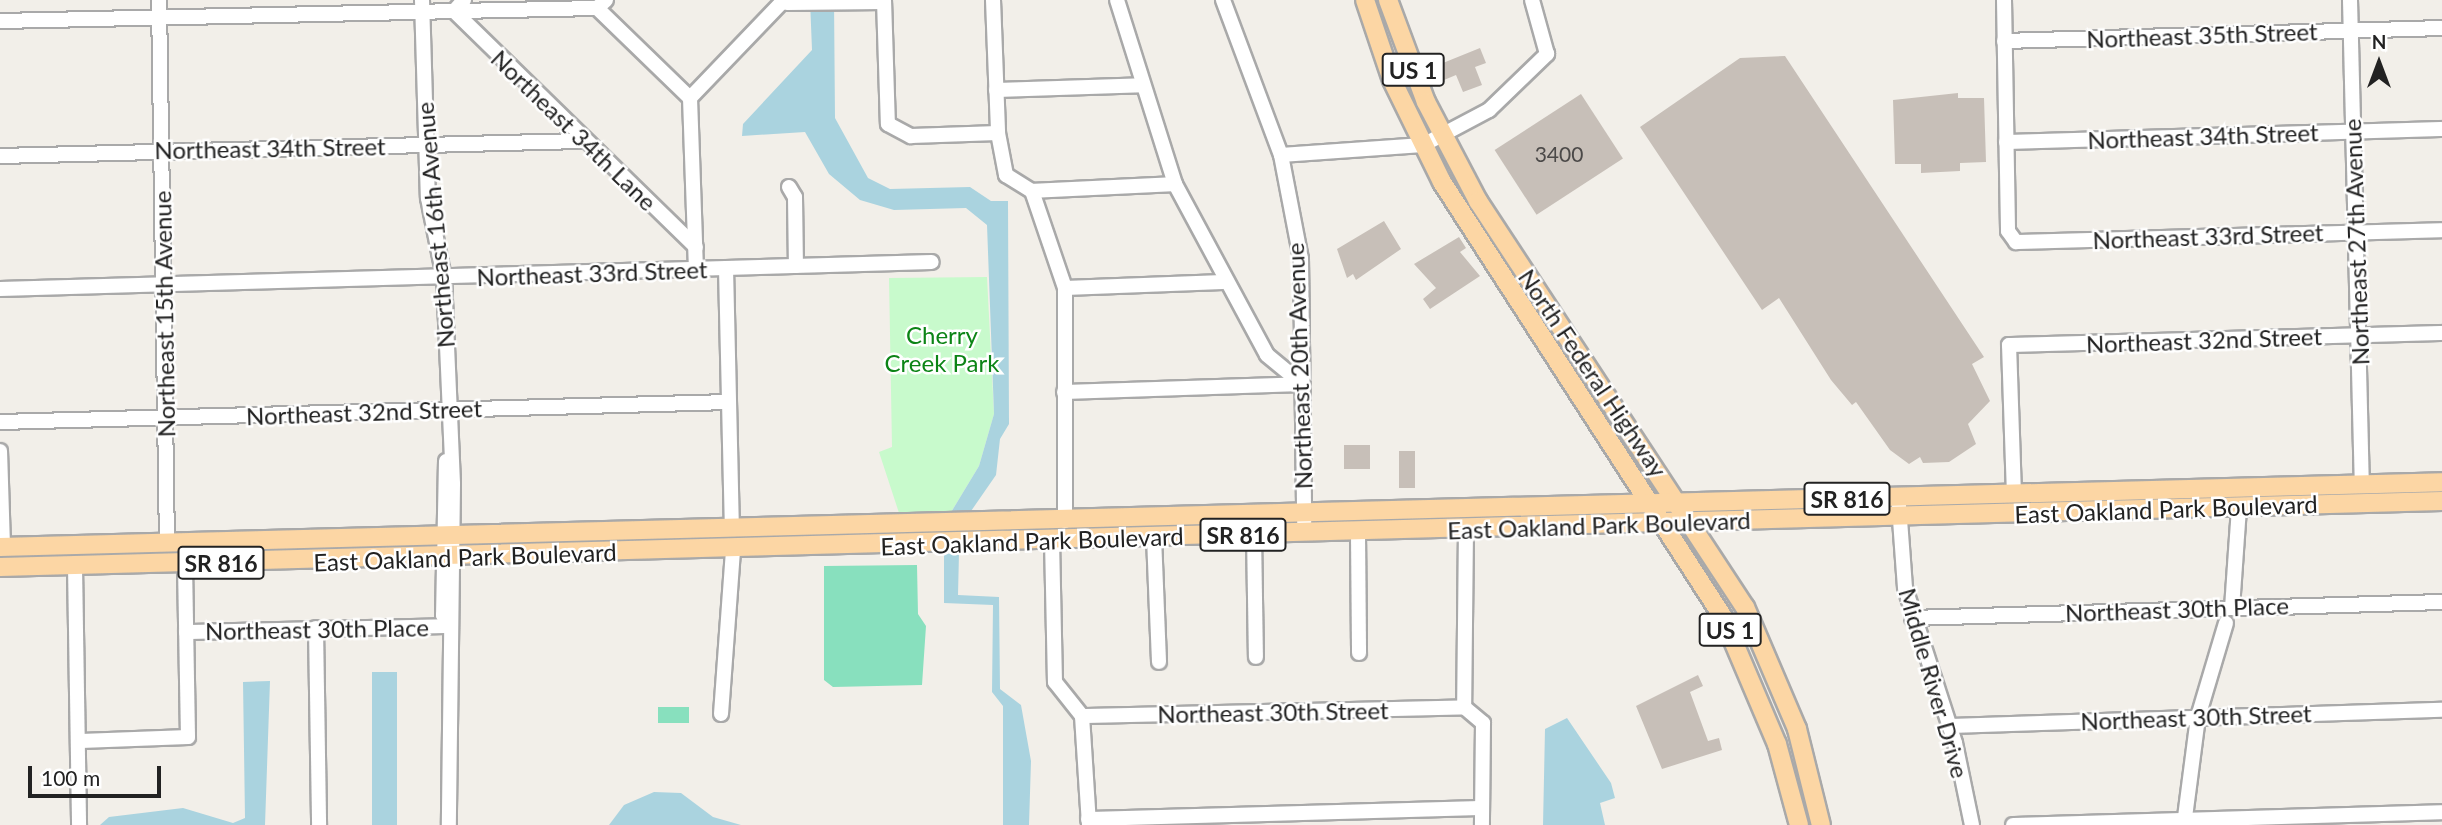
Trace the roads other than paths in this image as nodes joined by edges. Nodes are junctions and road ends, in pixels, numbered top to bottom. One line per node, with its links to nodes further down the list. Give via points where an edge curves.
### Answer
1 (159, 0): 15 (street, Northeast 15th Avenue)
2 (993, 0): 21 (street)
3 (1117, 0): 20 (street)
4 (1223, 0): 32 (street, Northeast 20th Avenue)
5 (1365, 0): 30 (main road, North Federal Highway / US 1)
6 (1388, 0): 26 (main road, North Federal Highway / US 1)
7 (1532, 0): 26 (street, via 1547,48 1544,62 1520,85)
8 (2004, 0): 19 (street)
9 (2350, 0): 18 (street, Northeast 27th Avenue)
10 (785, 1): 11 (street); 22 (street)
11 (884, 1): 25 (street, via 887,124 897,134)
12 (601, 4): 13 (street); 22 (street)
13 (459, 5): 14 (street); 27 (street, Northeast 34th Lane)
14 (422, 6): 15 (street); 29 (street, Northeast 16th Avenue)
15 (159, 17): 16 (street); 31 (street, Northeast 15th Avenue)
16 (0, 21)
17 (2442, 28): 18 (street, Northeast 35th Street)
18 (2351, 31): 19 (street, Northeast 35th Street); 24 (street, Northeast 27th Avenue)
19 (2004, 41): 28 (street)
20 (1143, 85): 21 (street); 34 (street)
21 (996, 90): 25 (street)
22 (691, 99): 39 (street)
23 (2442, 129): 24 (street, Northeast 34th Street)
24 (2353, 132): 28 (street, Northeast 34th Street); 38 (street, Northeast 27th Avenue)
25 (998, 133): 36 (street, via 1006,175)
26 (1442, 138): 30 (street); 50 (main road, North Federal Highway / US 1)
27 (582, 141): 29 (street, Northeast 34th Street); 39 (street, Northeast 34th Lane)
28 (2007, 142): 38 (street, Northeast 33rd Street, via 2008,231 2017,242)
29 (425, 145): 31 (street, Northeast 34th Street); 44 (street, Northeast 16th Avenue)
30 (1423, 145): 32 (street); 49 (main road, North Federal Highway / US 1)
31 (162, 151): 33 (street, Northeast 34th Street); 46 (street, Northeast 15th Avenue)
32 (1281, 155): 55 (street, Northeast 20th Avenue, via 1301,259)
33 (0, 156)
34 (1175, 184): 36 (street); 45 (street)
35 (789, 187): 41 (street, via 795,197)
36 (1032, 191): 47 (street)
37 (2442, 230): 38 (street, Northeast 33rd Street)
38 (2356, 233): 52 (street, Northeast 27th Avenue)
39 (696, 247): 42 (street)
40 (932, 262): 41 (street, Northeast 33rd Street)
41 (796, 265): 43 (street, Northeast 33rd Street)
42 (696, 268): 43 (street, Northeast 33rd Street); 44 (street, Northeast 33rd Street)
43 (726, 268): 57 (street)
44 (444, 277): 46 (street, Northeast 33rd Street); 58 (street, Northeast 16th Avenue)
45 (1223, 282): 47 (street); 55 (street, via 1267,355)
46 (165, 284): 48 (street, Northeast 33rd Street); 59 (street, Northeast 15th Avenue)
47 (1065, 288): 56 (street)
48 (0, 289)
49 (1527, 315): 50 (main road); 53 (main road, North Federal Highway / US 1)
50 (1562, 327): 54 (main road, North Federal Highway / US 1)
51 (2442, 333): 52 (street, Northeast 32nd Street)
52 (2359, 335): 63 (street, Northeast 27th Avenue); 64 (street, Northeast 32nd Street, via 2009,345)
53 (1542, 338): 54 (main road, via 1564,345 1581,370); 69 (main road, North Federal Highway / US 1)
54 (1594, 375): 70 (main road, North Federal Highway / US 1)
55 (1302, 384): 56 (street); 74 (street, Northeast 20th Avenue)
56 (1064, 392): 77 (street)
57 (729, 402): 58 (street, Northeast 32nd Street); 82 (street)
58 (447, 410): 59 (street, Northeast 32nd Street); 88 (street, Northeast 16th Avenue)
59 (165, 417): 60 (street, Northeast 32nd Street); 92 (street, Northeast 15th Avenue)
60 (0, 422)
61 (0, 450): 93 (street)
62 (2442, 482): 63 (main road, East Oakland Park Boulevard / SR 816)
63 (2369, 484): 65 (main road, East Oakland Park Boulevard / SR 816); 67 (main road); 68 (main road)
64 (2014, 495): 65 (main road, East Oakland Park Boulevard / SR 816); 71 (main road, East Oakland Park Boulevard / SR 816); 76 (main road)
65 (2039, 495): 75 (main road)
66 (2442, 500): 67 (main road, East Oakland Park Boulevard / SR 816)
67 (2362, 503): 68 (main road, East Oakland Park Boulevard / SR 816)
68 (2342, 504): 72 (main road, East Oakland Park Boulevard / SR 816)
69 (1651, 505): 70 (main road, East Oakland Park Boulevard / SR 816); 73 (main road, East Oakland Park Boulevard / SR 816); 81 (main road, North Federal Highway / US 1)
70 (1681, 505): 71 (main road, East Oakland Park Boulevard / SR 816); 80 (main road, North Federal Highway / US 1)
71 (1899, 507): 76 (main road, East Oakland Park Boulevard / SR 816); 78 (main road, East Oakland Park Boulevard / SR 816); 104 (street, Middle River Drive)
72 (2239, 507): 75 (main road, East Oakland Park Boulevard / SR 816); 103 (street)
73 (1493, 508): 74 (main road, East Oakland Park Boulevard / SR 816); 84 (main road)
74 (1304, 513): 77 (main road, East Oakland Park Boulevard / SR 816); 87 (street, Northeast 20th Avenue)
75 (2025, 513): 76 (main road, East Oakland Park Boulevard / SR 816)
76 (1998, 514)
77 (1065, 521): 79 (main road, East Oakland Park Boulevard / SR 816); 90 (main road)
78 (1733, 522): 80 (main road, East Oakland Park Boulevard / SR 816); 99 (main road, via 1719,542)
79 (984, 523): 83 (main road, East Oakland Park Boulevard / SR 816); 91 (main road)
80 (1694, 523): 81 (main road, East Oakland Park Boulevard / SR 816); 99 (main road, North Federal Highway / US 1)
81 (1666, 525): 84 (main road, East Oakland Park Boulevard / SR 816); 119 (main road, North Federal Highway / US 1, via 1734,638)
82 (732, 528): 83 (main road, East Oakland Park Boulevard / SR 816); 88 (main road, East Oakland Park Boulevard / SR 816); 94 (main road)
83 (753, 528): 96 (main road)
84 (1472, 529): 85 (main road, East Oakland Park Boulevard / SR 816); 112 (street)
85 (1358, 533): 87 (main road, East Oakland Park Boulevard / SR 816); 109 (street)
86 (1254, 534): 87 (main road, East Oakland Park Boulevard / SR 816); 89 (main road, East Oakland Park Boulevard / SR 816); 110 (street)
87 (1304, 534)
88 (448, 535): 92 (main road, East Oakland Park Boulevard / SR 816); 95 (street, Northeast 16th Avenue)
89 (1154, 537): 90 (main road, East Oakland Park Boulevard / SR 816); 111 (street)
90 (1052, 540): 91 (main road, East Oakland Park Boulevard / SR 816); 115 (street, via 1055,682)
91 (975, 542): 96 (main road, East Oakland Park Boulevard / SR 816)
92 (167, 544): 93 (main road, East Oakland Park Boulevard / SR 816); 98 (main road)
93 (2, 547)
94 (711, 550): 95 (main road, East Oakland Park Boulevard / SR 816); 96 (main road, East Oakland Park Boulevard / SR 816)
95 (448, 557): 97 (main road, East Oakland Park Boulevard / SR 816); 106 (street, Northeast 16th Avenue, via 443,615)
96 (733, 557): 114 (street)
97 (185, 564): 98 (main road, East Oakland Park Boulevard / SR 816); 108 (street)
98 (151, 565): 100 (main road, East Oakland Park Boulevard / SR 816)
99 (1721, 565): 120 (main road, North Federal Highway / US 1, via 1773,666)
100 (75, 566): 101 (main road, East Oakland Park Boulevard / SR 816); 118 (street)
101 (0, 567)
102 (2442, 602): 103 (street, Northeast 30th Place)
103 (2232, 608): 104 (street, Northeast 30th Place)
104 (1912, 618): 117 (street, Middle River Drive)
105 (2225, 623): 116 (street)
106 (449, 626): 107 (street, Northeast 30th Place); 127 (street, Northeast 16th Avenue)
107 (316, 628): 108 (street, Northeast 30th Place); 126 (street)
108 (186, 632): 118 (street, via 188,737)
109 (1359, 653)
110 (1256, 657)
111 (1159, 662)
112 (1464, 707): 115 (street, Northeast 30th Street); 121 (street, via 1483,723)
113 (2442, 710): 116 (street, Northeast 30th Street)
114 (721, 714)
115 (1082, 716): 123 (street)
116 (2198, 717): 117 (street, Northeast 30th Street); 124 (street)
117 (1950, 726): 131 (street, Middle River Drive)
118 (81, 741): 125 (street)
119 (1777, 744): 120 (main road, via 1796,748); 129 (main road, North Federal Highway / US 1)
120 (1807, 764): 130 (main road, North Federal Highway / US 1)
121 (1482, 808): 123 (street); 128 (street)
122 (2442, 812): 124 (street)
123 (1088, 822)
124 (2184, 822): 132 (street)
125 (80, 824)
126 (319, 825)
127 (449, 825)
128 (1482, 825)
129 (1799, 825)
130 (1821, 825)
131 (1972, 825)
132 (2013, 825)

